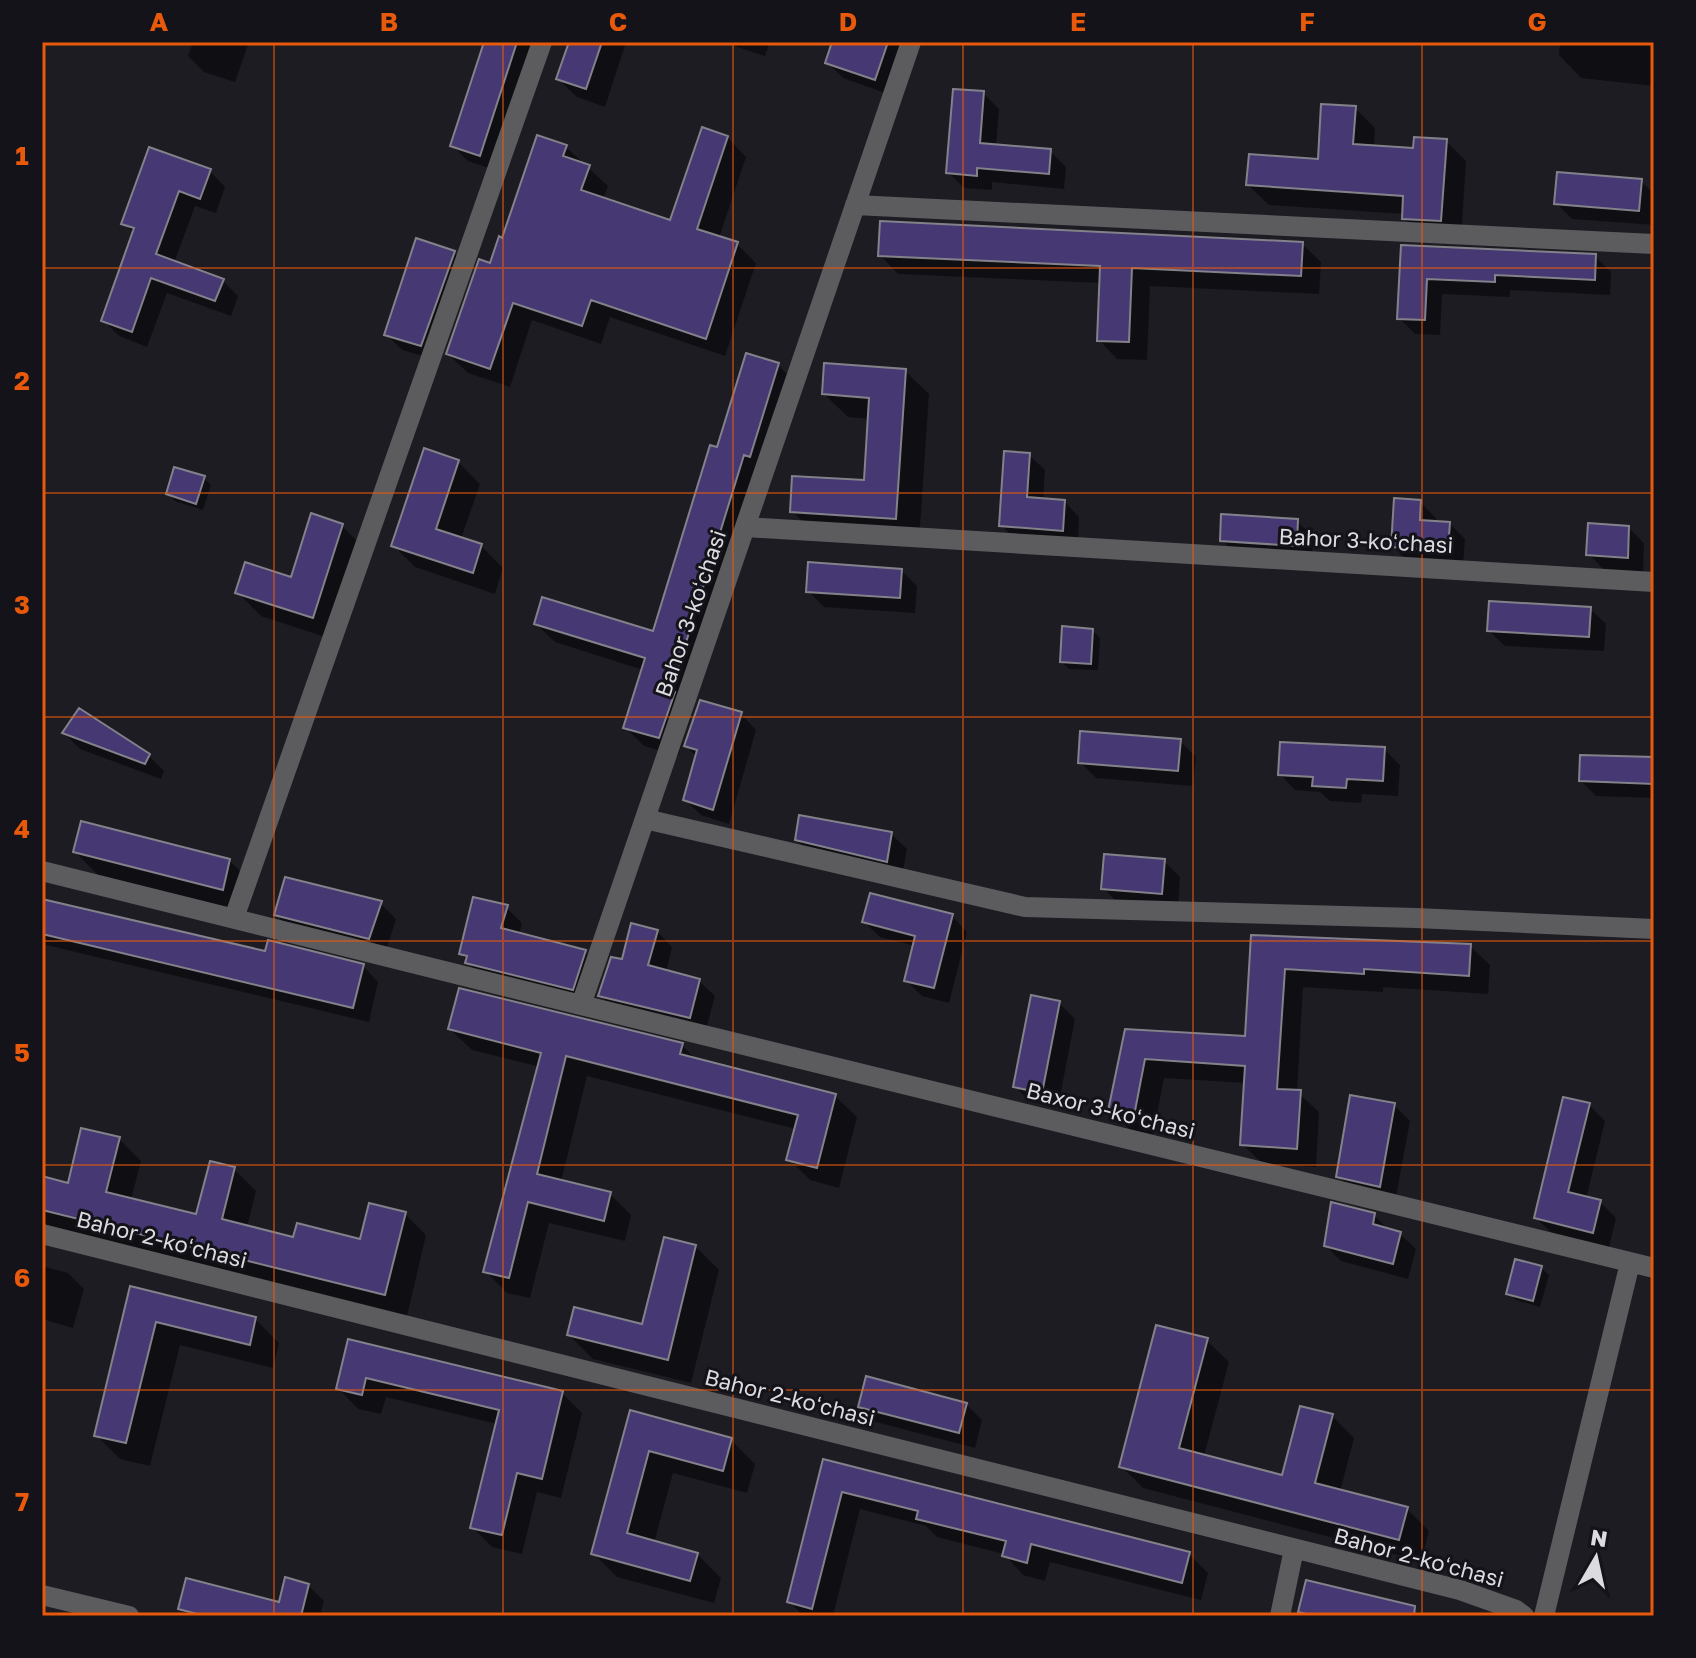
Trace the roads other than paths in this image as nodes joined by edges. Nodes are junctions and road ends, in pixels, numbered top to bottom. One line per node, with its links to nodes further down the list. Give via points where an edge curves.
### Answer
1 (542, 42): 9 (street)
2 (911, 42): 3 (street)
3 (855, 205): 4 (street); 5 (street)
4 (1654, 244)
5 (745, 527): 6 (street, Bahor 3-koʻchasi); 7 (street, Bahor 3-koʻchasi)
6 (1654, 582)
7 (645, 819): 10 (street, via 1025,907); 11 (street, Bahor 3-koʻchasi)
8 (42, 871): 9 (street)
9 (234, 918): 11 (street)
10 (1654, 929)
11 (581, 1005): 13 (street, Baxor 3-koʻchasi)
12 (42, 1234): 15 (street, Bahor 2-koʻchasi)
13 (1630, 1263): 14 (street, Baxor 3-koʻchasi); 20 (street)
14 (1654, 1268)
15 (1294, 1549): 18 (street); 19 (street, Bahor 2-koʻchasi, via 1460,1590)
16 (42, 1595): 17 (street)
17 (129, 1616)
18 (1280, 1616)
19 (1524, 1616)
20 (1544, 1616)

